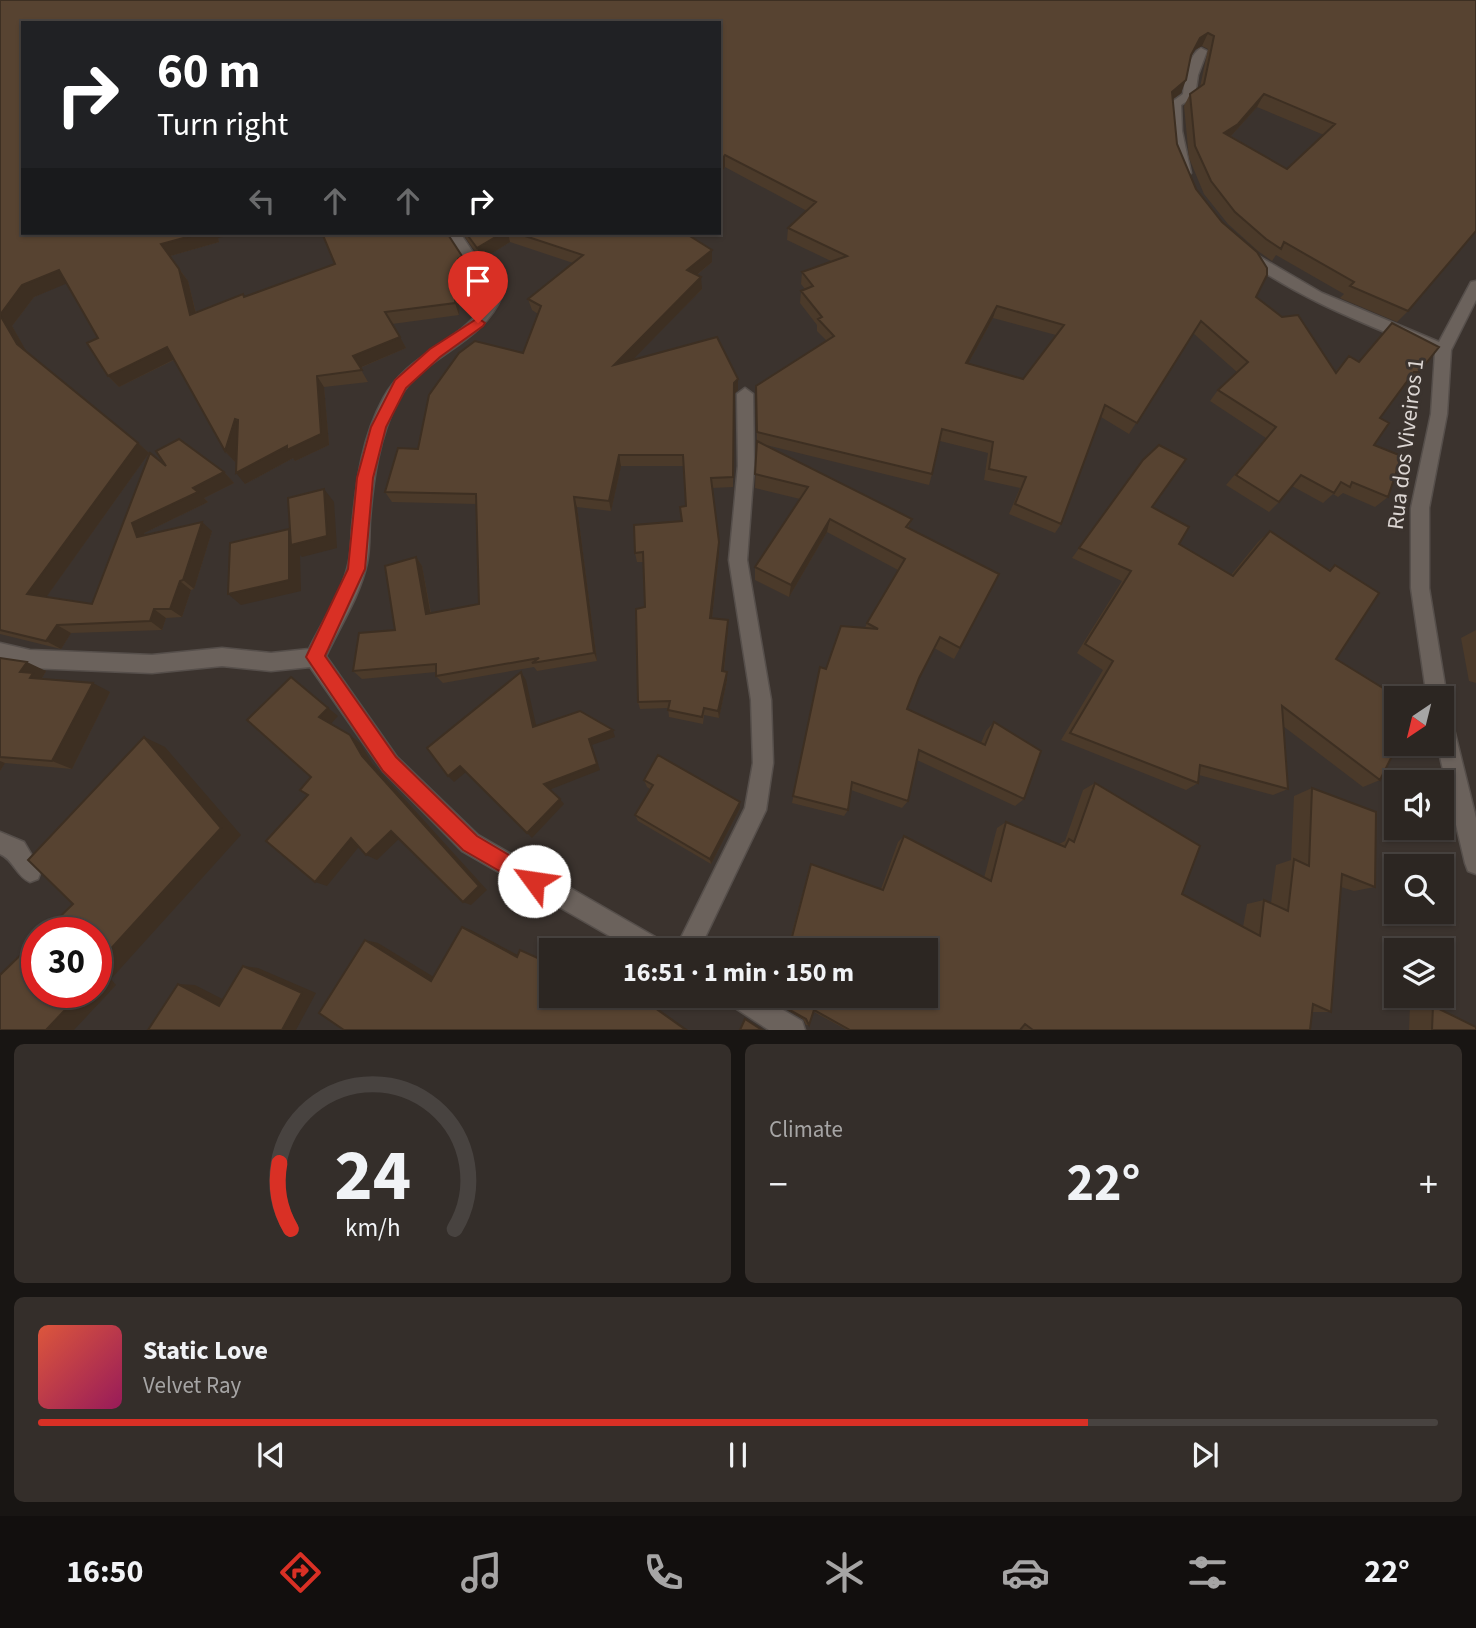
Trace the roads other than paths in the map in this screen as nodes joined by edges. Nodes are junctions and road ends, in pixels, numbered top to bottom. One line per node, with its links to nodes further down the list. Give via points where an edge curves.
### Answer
1 (1201, 51): 2 (street, via 1189,96 1175,104 1182,165)
2 (1191, 187)
3 (454, 235): 9 (street, via 495,296 492,308 400,384 378,427 365,478 357,569)
4 (1241, 249): 6 (street, via 1295,284)
5 (1476, 286): 6 (street, Rua dos Viveiros 1)
6 (1443, 350): 10 (street, Rua dos Viveiros 1, via 1439,414 1420,508 1420,588)
7 (745, 394): 16 (street, via 746,466 738,560 761,700 764,763 755,810)
8 (0, 652): 9 (street, via 30,659 152,664 222,657 271,662)
9 (315, 657): 15 (street, via 390,764 470,843)
10 (1435, 686)
11 (1450, 756): 13 (street)
12 (0, 843): 14 (street, via 16,850)
13 (1476, 863)
14 (30, 871)
15 (635, 938)
16 (693, 938)
17 (757, 1008): 18 (street)
18 (793, 1030)

